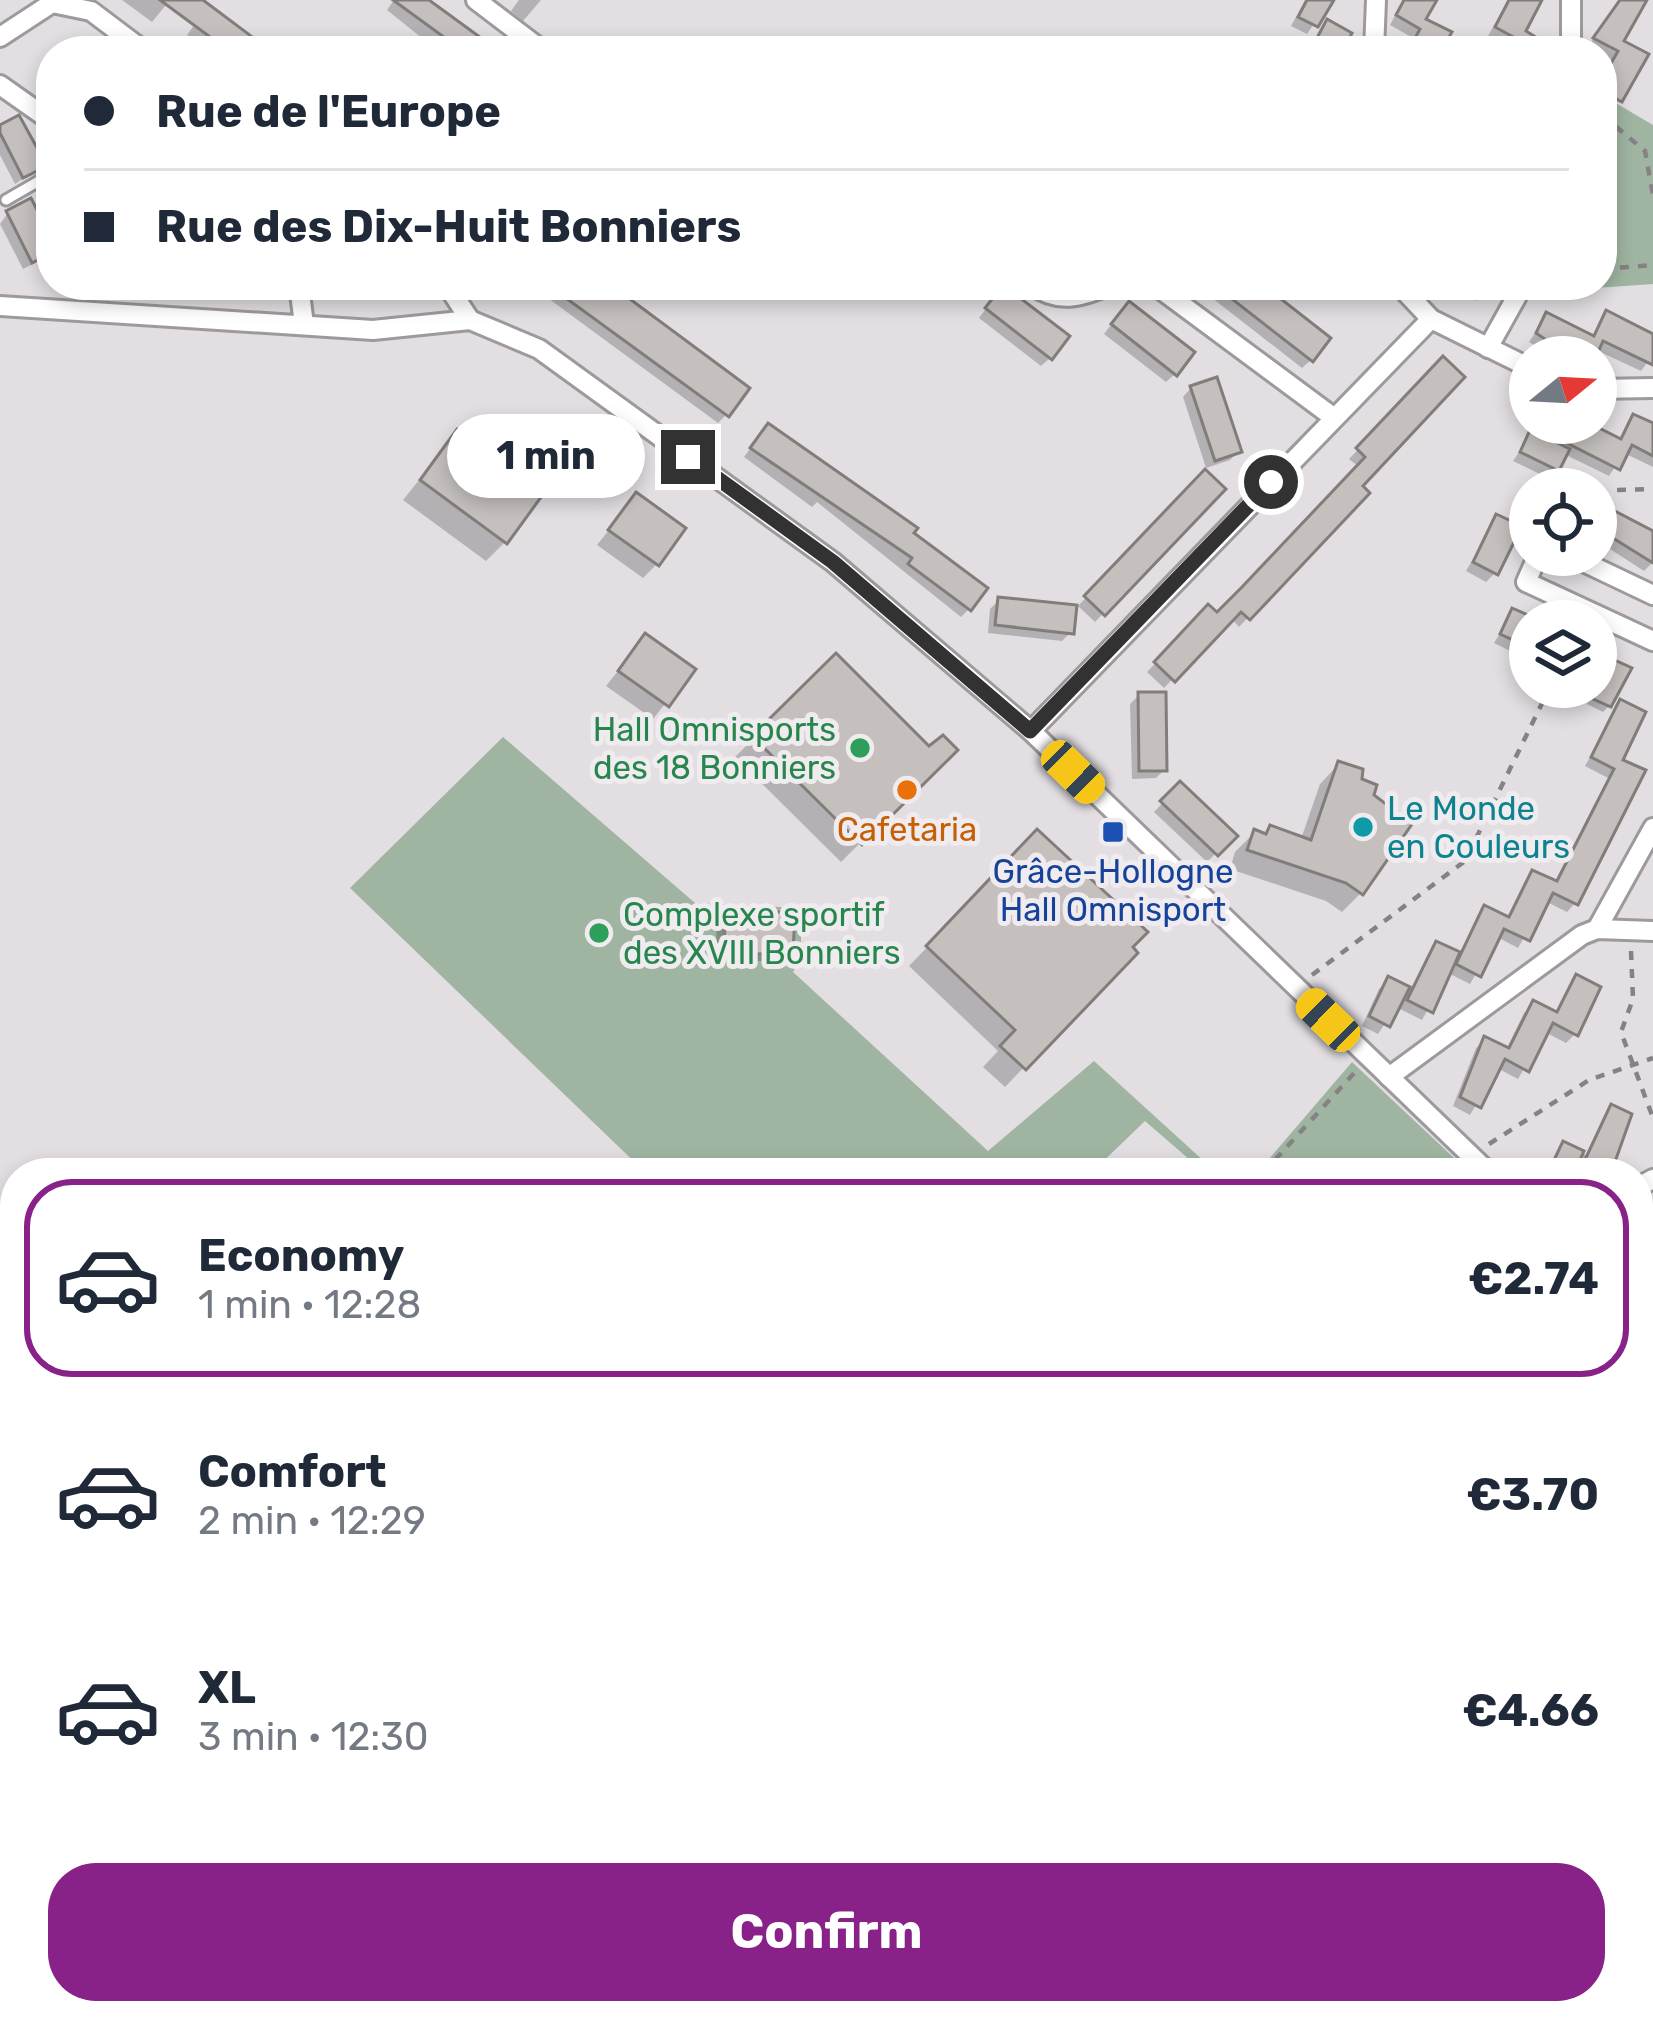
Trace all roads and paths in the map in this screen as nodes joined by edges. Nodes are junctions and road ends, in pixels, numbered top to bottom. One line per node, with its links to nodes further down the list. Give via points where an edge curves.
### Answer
1 (476, 0): 6 (street)
2 (1376, 0): 7 (street)
3 (1571, 0): 8 (street)
4 (52, 2): 5 (street, via 91,11); 9 (street)
5 (124, 36)
6 (524, 36)
7 (1375, 36)
8 (1570, 36)
9 (0, 37)
10 (0, 85): 11 (street)
11 (36, 110)
12 (1617, 128): 13 (path)
13 (1649, 155): 15 (path)
14 (36, 183): 16 (lane)
15 (1653, 195)
16 (6, 200)
17 (1653, 265): 18 (path)
18 (1617, 268)
19 (301, 300): 27 (street)
20 (457, 300): 25 (street)
21 (1175, 300): 32 (street)
22 (1412, 300): 26 (street)
23 (1515, 300): 28 (street)
24 (0, 306): 27 (street)
25 (470, 320): 27 (street, via 374,330); 40 (street, via 539,349 833,562)
26 (1430, 320): 28 (street); 32 (street)
27 (304, 325)
28 (1489, 348): 29 (street)
29 (1509, 358)
30 (1653, 388): 31 (street)
31 (1617, 389)
32 (1333, 417): 40 (street)
33 (1653, 489): 34 (path)
34 (1617, 490)
35 (1529, 576): 38 (street, via 1526,582)
36 (1613, 576): 37 (street)
37 (1653, 595)
38 (1653, 641)
39 (1540, 708): 45 (path, via 1466,861)
40 (1030, 731): 45 (street)
41 (1653, 828): 42 (street)
42 (1597, 929): 43 (street); 49 (street)
43 (1630, 931): 44 (street); 48 (path, via 1633,999 1622,1032)
44 (1653, 931)
45 (1294, 988): 46 (street)
46 (1368, 1058): 49 (street); 52 (path)
47 (1653, 1058): 48 (path)
48 (1634, 1065): 50 (path); 51 (path, via 1589,1080)
49 (1389, 1077): 51 (street)
50 (1653, 1118)
51 (1471, 1156)
52 (1277, 1158)

